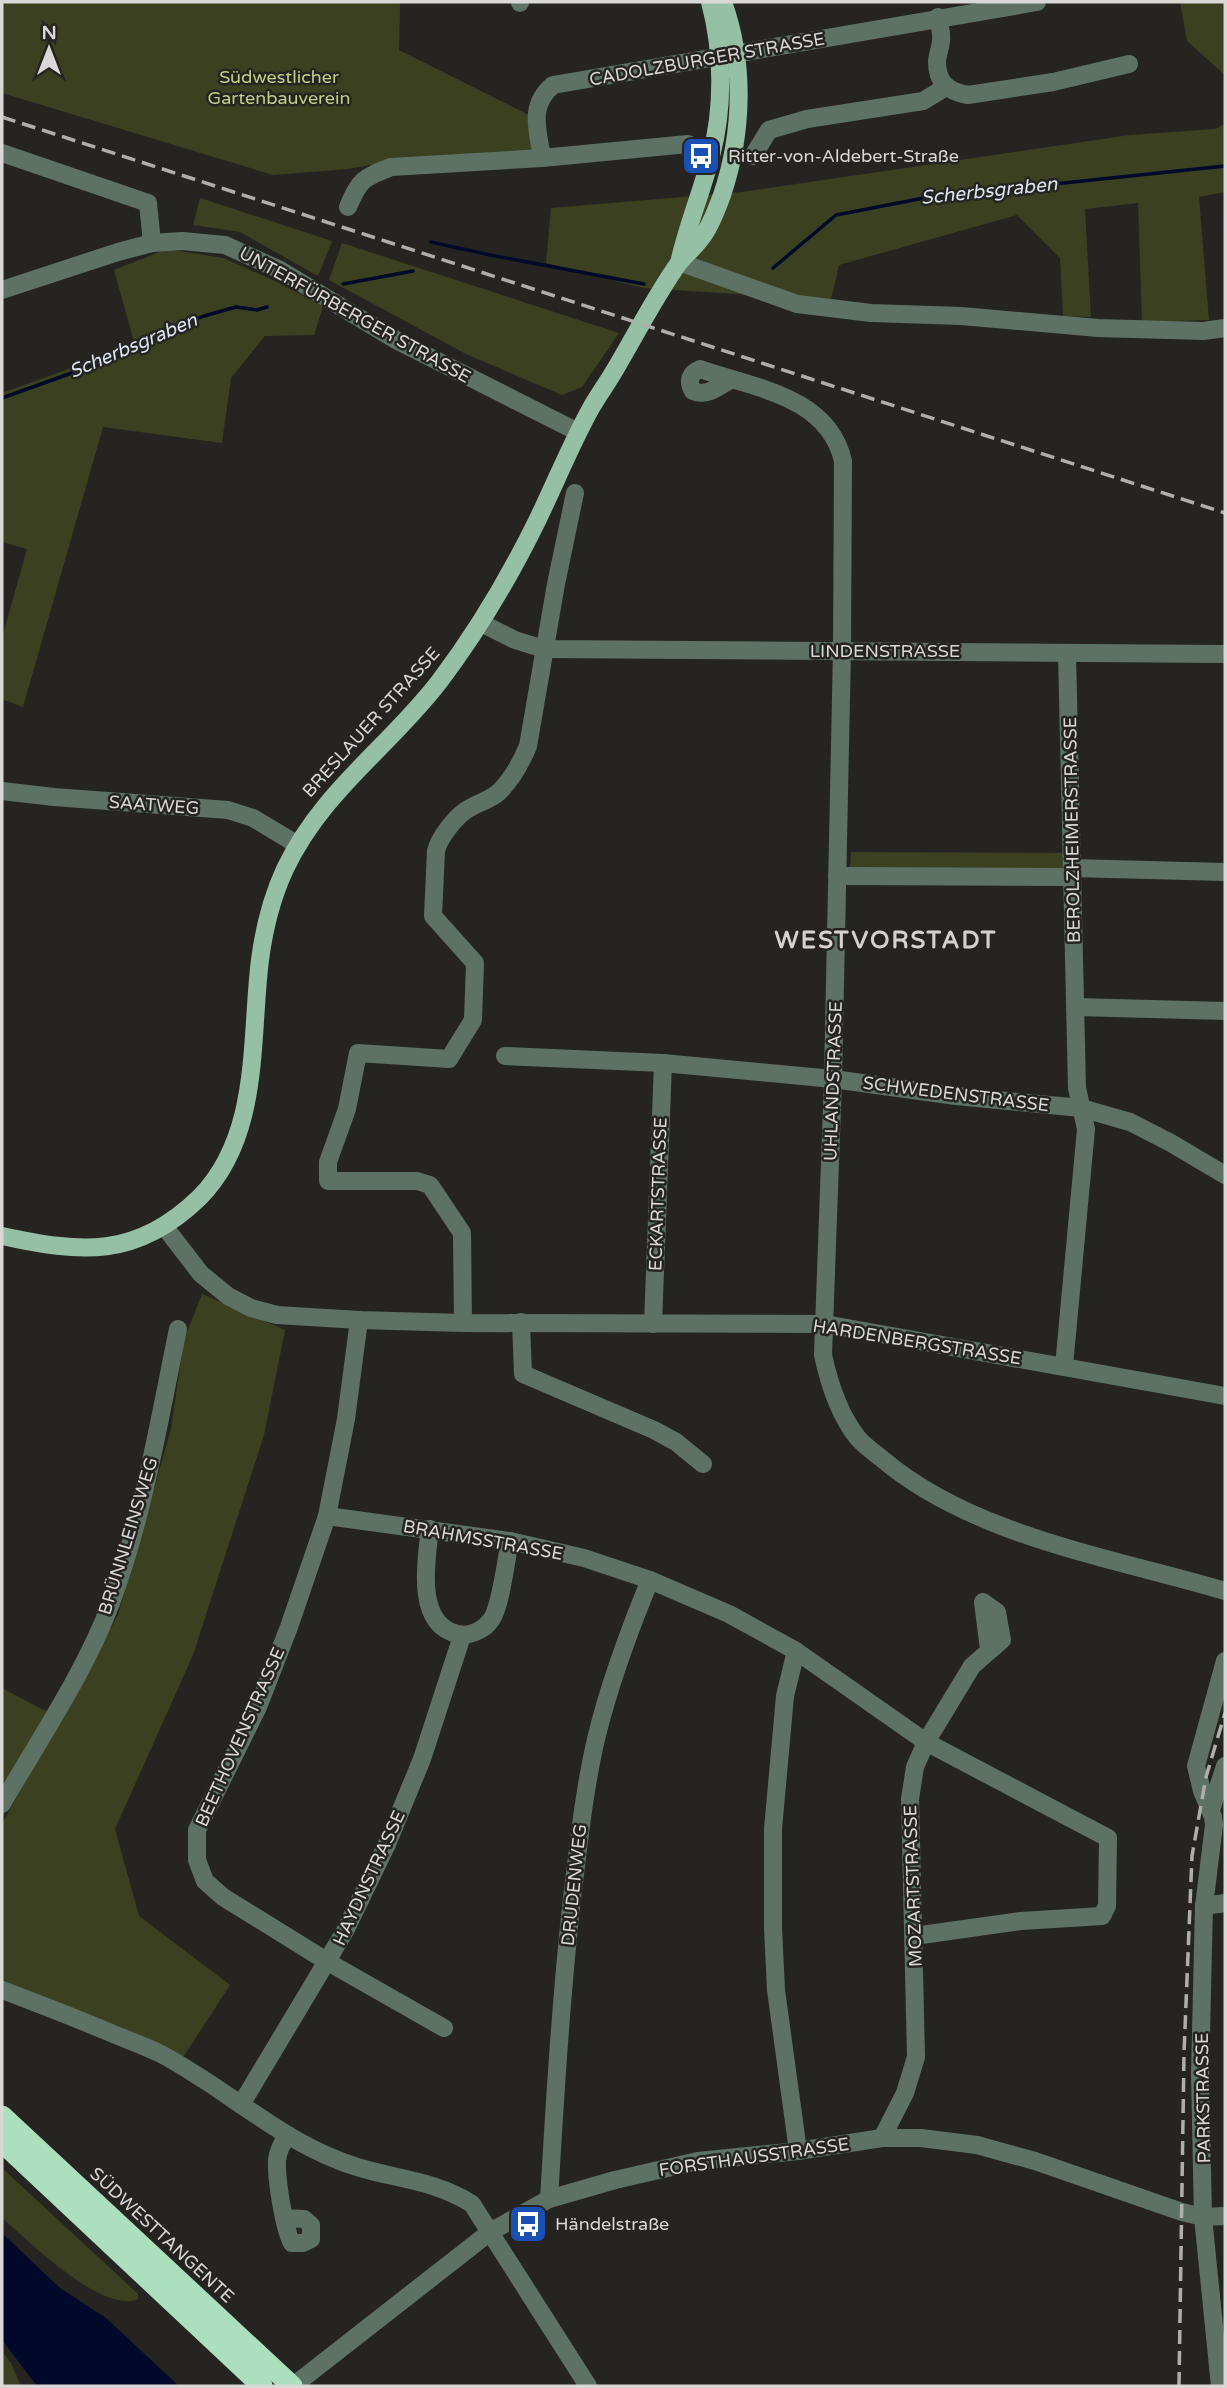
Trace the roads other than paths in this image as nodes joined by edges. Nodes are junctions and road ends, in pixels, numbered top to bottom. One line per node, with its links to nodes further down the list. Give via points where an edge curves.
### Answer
1 (710, 2): 5 (main road, BRESLAUER STRASSE)
2 (723, 2): 5 (main road, BRESLAUER STRASSE, via 730,22)
3 (1037, 2): 4 (street, CADOLZBURGER STRASSE)
4 (938, 17): 5 (street, CADOLZBURGER STRASSE); 7 (street, via 942,39 937,62)
5 (728, 56): 11 (street, CADOLZBURGER STRASSE, via 553,85 543,93 537,110); 14 (main road, BRESLAUER STRASSE, via 715,141)
6 (1129, 64): 7 (street, via 968,95)
7 (946, 87): 10 (street, via 923,101 807,119 769,130)
8 (688, 144): 11 (street)
9 (2, 153): 13 (street, via 148,203)
10 (753, 156)
11 (542, 158): 12 (street, via 391,167 357,185)
12 (348, 207)
13 (152, 243): 15 (street, UNTERFÜRBERGER STRASSE); 18 (street, UNTERFÜRBERGER STRASSE, via 225,245 280,270 396,340)
14 (679, 262): 16 (street, via 797,304 871,313 1098,328); 18 (main road, BRESLAUER STRASSE)
15 (2, 290)
16 (1225, 328)
17 (730, 380): 22 (street, UHLANDSTRASSE, via 803,406 819,417 839,444 843,461)
18 (579, 432): 20 (main road, BRESLAUER STRASSE)
19 (575, 493): 21 (street)
20 (481, 623): 21 (street, LINDENSTRASSE); 26 (main road, BRESLAUER STRASSE, via 436,685 316,815)
21 (544, 649): 22 (street, LINDENSTRASSE); 41 (street, via 528,746 517,770 498,793 465,811 436,851 433,916 475,963 473,1020 449,1059 358,1053 348,1109 328,1162 328,1181 430,1185 462,1233)
22 (842, 650): 23 (street, LINDENSTRASSE); 29 (street, UHLANDSTRASSE)
23 (1068, 653): 24 (street, LINDENSTRASSE); 28 (street, BEROLZHEIMERSTRASSE)
24 (1225, 654)
25 (2, 791): 26 (street, SAATWEG, via 228,810 253,818)
26 (298, 845): 37 (main road, BRESLAUER STRASSE, via 284,871 263,939 250,1079 240,1123 226,1162 201,1196)
27 (1225, 872): 28 (street)
28 (1072, 873): 29 (street); 30 (street, BEROLZHEIMERSTRASSE)
29 (838, 876): 34 (street, UHLANDSTRASSE)
30 (1077, 1007): 31 (street); 35 (street, BEROLZHEIMERSTRASSE)
31 (1225, 1011)
32 (505, 1056): 33 (street, SCHWEDENSTRASSE)
33 (663, 1063): 34 (street, SCHWEDENSTRASSE); 42 (street, ECKARTSTRASSE)
34 (833, 1079): 35 (street, SCHWEDENSTRASSE); 43 (street, UHLANDSTRASSE)
35 (1081, 1108): 36 (street, SCHWEDENSTRASSE, via 1130,1122); 45 (street, BEROLZHEIMERSTRASSE, via 1086,1129)
36 (1225, 1175)
37 (164, 1226): 38 (main road, BRESLAUER STRASSE, via 139,1238 81,1249); 39 (street, HARDENBERGSTRASSE, via 201,1274 251,1308 276,1315)
38 (2, 1236)
39 (359, 1320): 41 (street, HARDENBERGSTRASSE); 48 (street, BEETHOVENSTRASSE)
40 (521, 1322): 41 (street, HARDENBERGSTRASSE); 42 (street, HARDENBERGSTRASSE); 47 (street, via 523,1374 654,1430)
41 (463, 1323)
42 (653, 1324): 43 (street, HARDENBERGSTRASSE)
43 (825, 1324): 45 (street, HARDENBERGSTRASSE); 52 (street, UHLANDSTRASSE, via 822,1355 831,1388 858,1438 902,1477 955,1505 1055,1545)
44 (178, 1329): 59 (street, BRÜNNLEINSWEG, via 148,1483 111,1603 72,1688)
45 (1064, 1366): 46 (street, HARDENBERGSTRASSE)
46 (1225, 1396)
47 (703, 1464)
48 (327, 1516): 49 (street, BRAHMSSTRASSE); 64 (street, BEETHOVENSTRASSE, via 258,1707 197,1830 197,1860 205,1881 223,1897)
49 (430, 1529): 50 (street, BRAHMSSTRASSE); 53 (street, via 426,1593 435,1621)
50 (510, 1541): 51 (street, BRAHMSSTRASSE); 53 (street, via 491,1620 477,1632)
51 (650, 1580): 55 (street, BRAHMSSTRASSE, via 729,1614); 73 (street, DRUDENWEG, via 622,1647 582,1808 564,1970)
52 (1225, 1591)
53 (462, 1636): 64 (street, HAYDNSTRASSE, via 422,1759 387,1844)
54 (989, 1650): 57 (street, MOZARTSTRASSE, via 972,1666)
55 (796, 1651): 57 (street, BRAHMSSTRASSE); 72 (street, via 785,1696 773,1829 773,1928 776,1990)
56 (1225, 1661): 60 (street, PARKSTRASSE, via 1196,1766)
57 (926, 1742): 63 (street, MOZARTSTRASSE, via 909,1799); 63 (street, BRAHMSSTRASSE, via 1108,1838 1107,1906 1102,1916)
58 (1225, 1766): 60 (street, PARKSTRASSE)
59 (2, 1804)
60 (1211, 1810): 62 (street, PARKSTRASSE, via 1214,1825)
61 (1225, 1903): 62 (street)
62 (1204, 1906): 75 (street, PARKSTRASSE)
63 (915, 1936): 70 (street, MOZARTSTRASSE, via 916,2057 905,2093)
64 (328, 1962): 66 (street, BEETHOVENSTRASSE); 67 (street, HAYDNSTRASSE)
65 (2, 1990): 67 (street, via 160,2054)
66 (444, 2028)
67 (242, 2103): 69 (street)
68 (2, 2116): 79 (highway, SÜDWESTTANGENTE)
69 (288, 2135): 76 (street, via 277,2161); 77 (street, via 341,2162 452,2191 471,2204)
70 (882, 2138): 72 (street, FORSTHAUSSTRASSE); 75 (street, FORSTHAUSSTRASSE, via 977,2145)
71 (2, 2142): 78 (highway)
72 (798, 2151): 73 (street, FORSTHAUSSTRASSE, via 698,2161)
73 (549, 2199): 77 (street, FORSTHAUSSTRASSE)
74 (1225, 2216): 75 (street, FORSTHAUSSTRASSE)
75 (1203, 2217): 81 (street, PARKSTRASSE)
76 (285, 2218)
77 (490, 2232): 79 (street, FORSTHAUSSTRASSE); 80 (street)
78 (262, 2386)
79 (293, 2386)
80 (588, 2386)
81 (1220, 2386)

